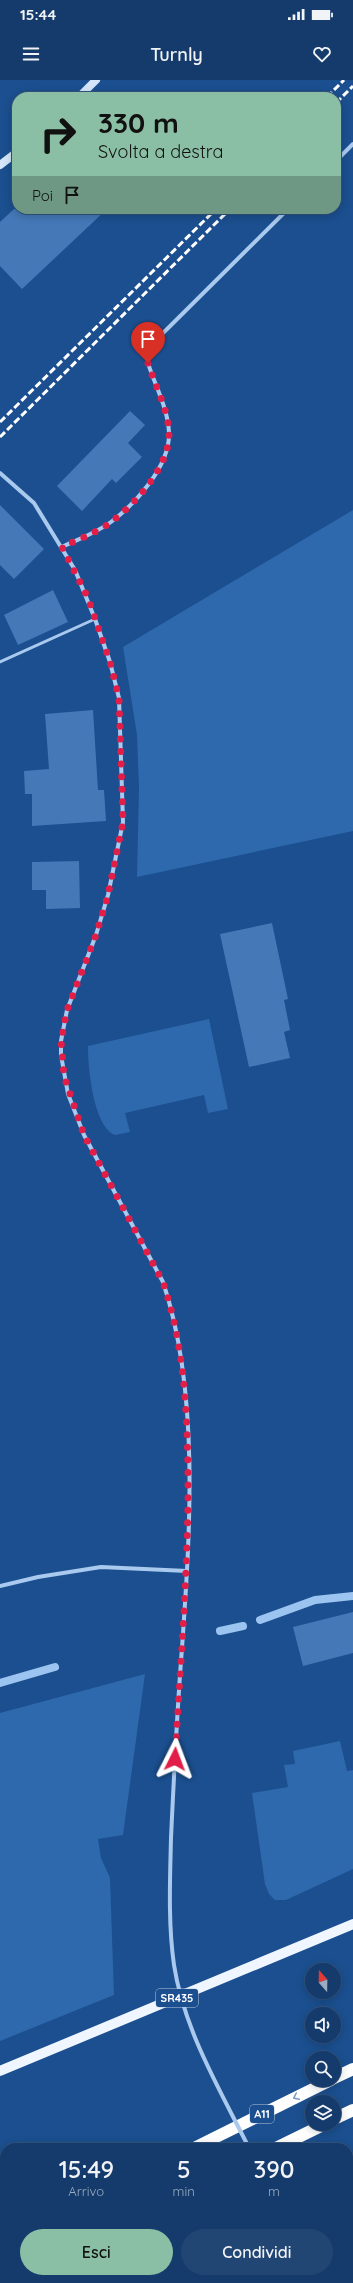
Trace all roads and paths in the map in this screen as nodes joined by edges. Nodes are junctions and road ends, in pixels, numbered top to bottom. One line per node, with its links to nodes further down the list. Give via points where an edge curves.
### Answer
1 (96, 80): 2 (street)
2 (84, 92)
3 (353, 144): 5 (street)
4 (12, 156): 6 (street)
5 (341, 156)
6 (0, 166)
7 (283, 214): 9 (street, via 153,343 148,354 148,363 167,417 169,434 166,455 153,479 122,512 98,530)
8 (0, 473): 9 (street, via 34,503)
9 (62, 547): 10 (street, via 88,598)
10 (95, 619): 11 (lane); 12 (street, via 119,698 123,822 108,895 96,935 67,1010 61,1055 68,1094 84,1135 150,1256 163,1282 171,1307 184,1382 188,1447)
11 (0, 662)
12 (187, 1571): 13 (street, via 101,1567 38,1576); 23 (street, bridge, via 170,1838 171,1942 178,1986 200,2048)
13 (0, 1586)
14 (353, 1924): 16 (main road, SR435)
15 (353, 2069): 17 (highway)
16 (0, 2071)
17 (341, 2075)
18 (317, 2087): 22 (highway, A11, one-way to 22)
19 (353, 2110): 20 (highway)
20 (341, 2116)
21 (310, 2131): 24 (highway)
22 (204, 2143)
23 (247, 2143)
24 (286, 2143)

